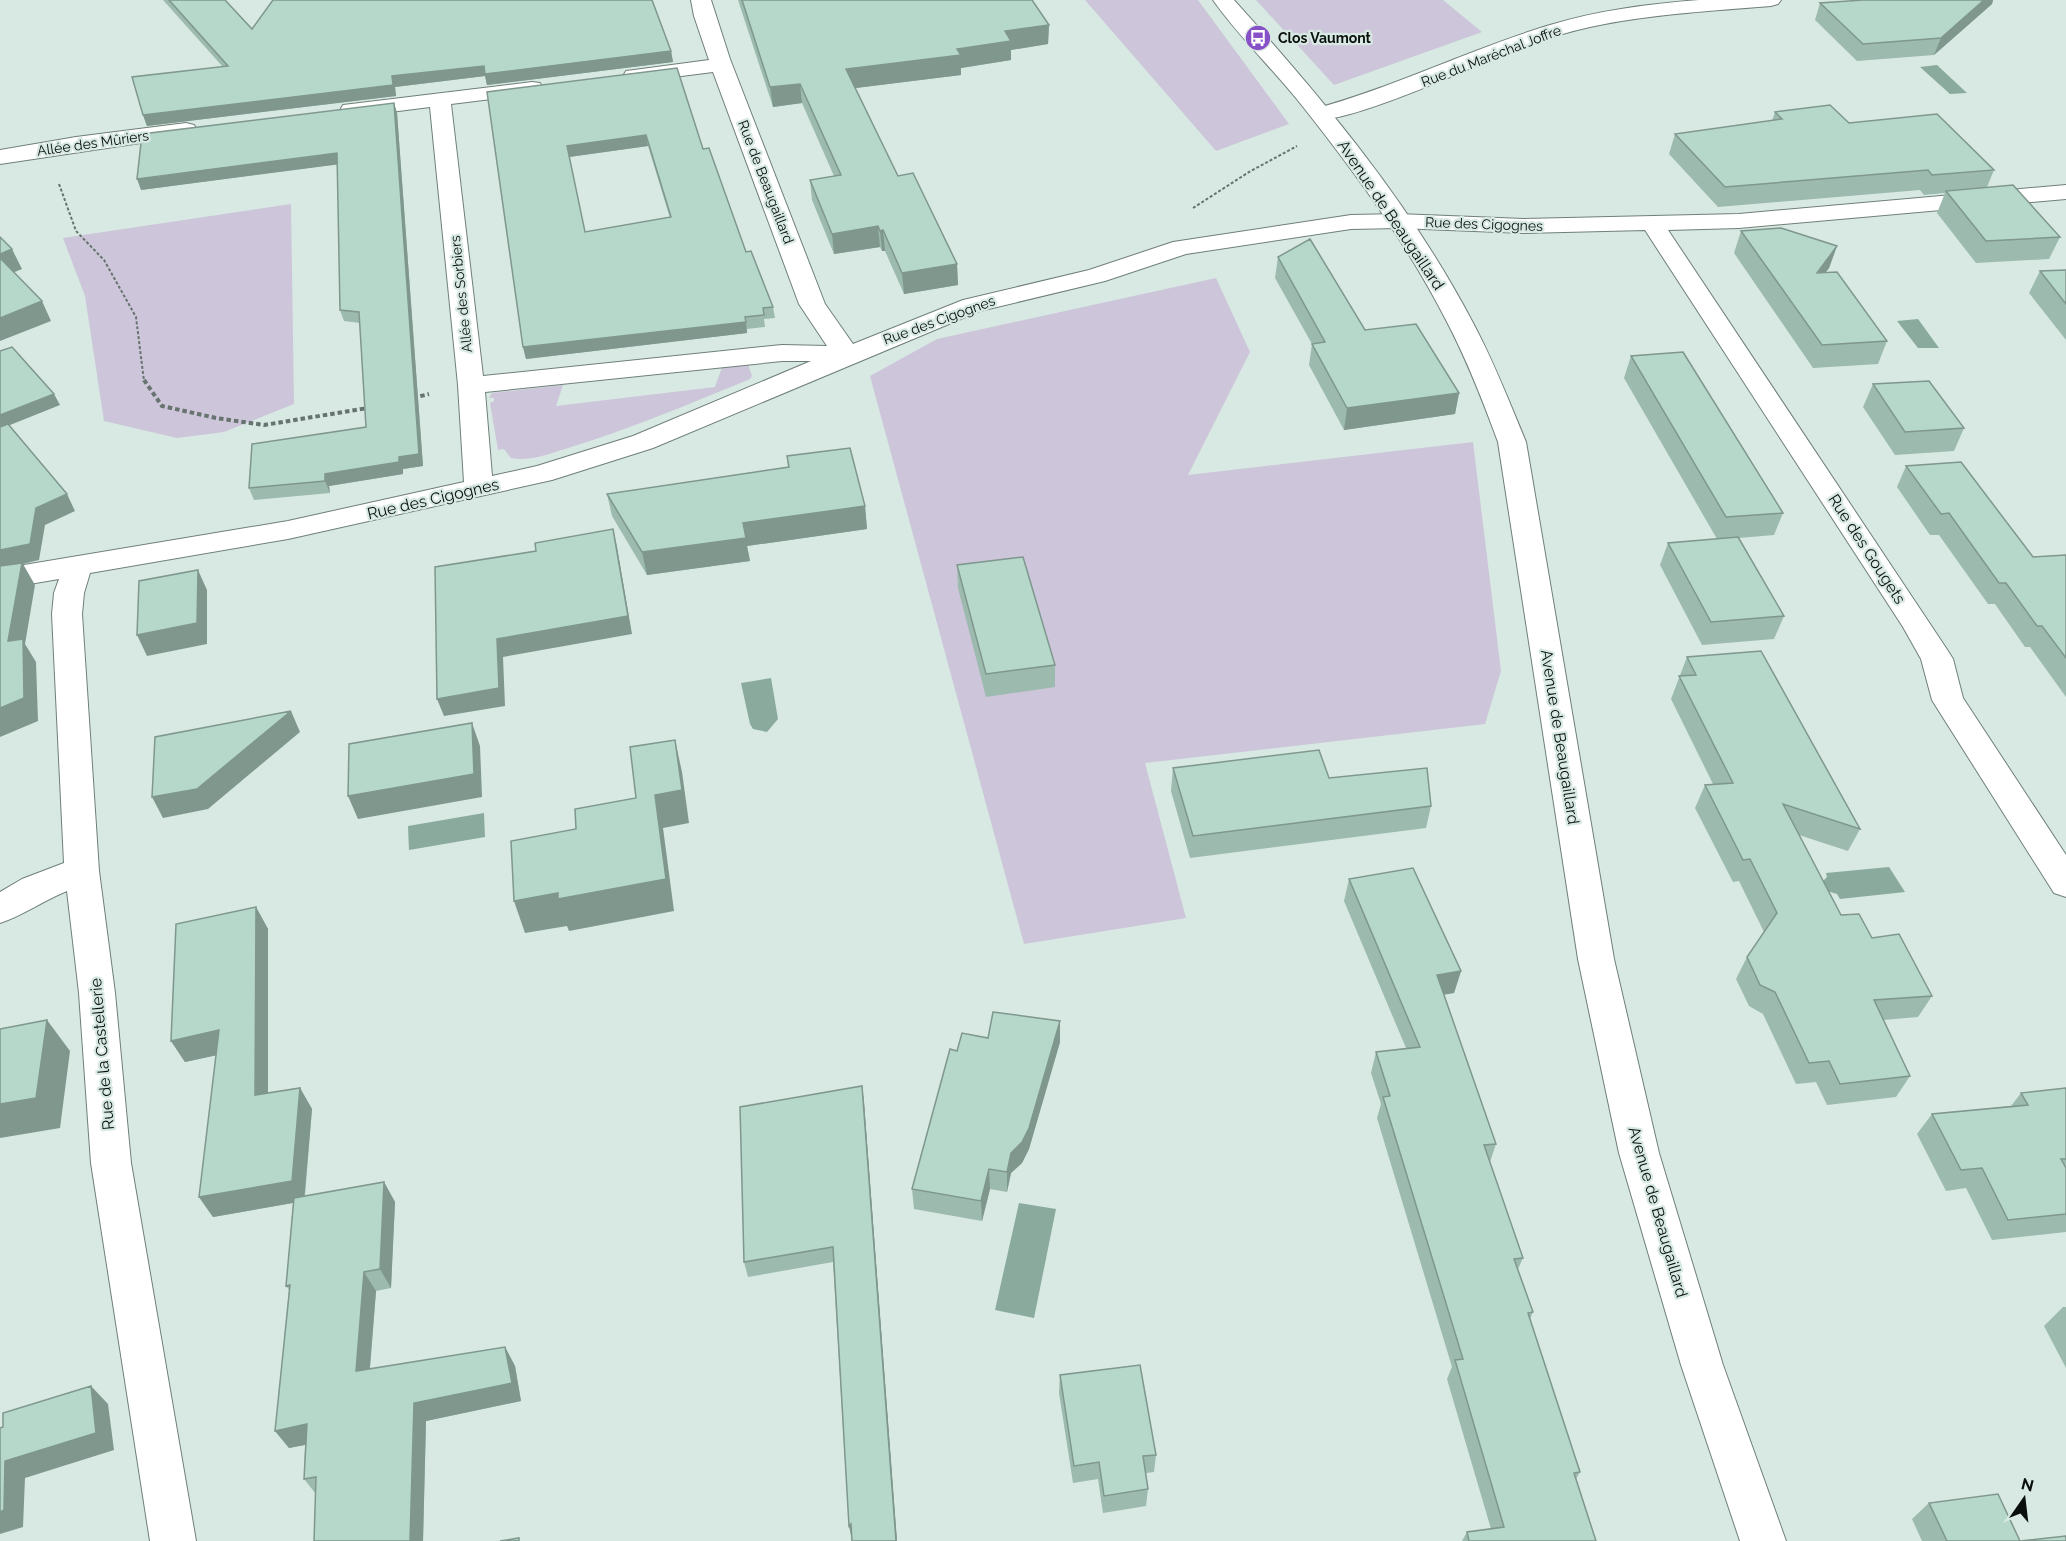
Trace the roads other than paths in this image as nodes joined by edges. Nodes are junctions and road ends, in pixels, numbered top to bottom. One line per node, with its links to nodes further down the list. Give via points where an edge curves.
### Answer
1 (701, 0): 4 (street, Rue de Beaugaillard)
2 (1223, 0): 9 (street, Avenue de Beaugaillard)
3 (1771, 0): 9 (street, Rue du Maréchal Joffre, via 1614,15 1560,28)
4 (721, 66): 5 (street); 17 (street, Rue de Beaugaillard, via 812,304)
5 (616, 78)
6 (557, 86): 7 (street)
7 (440, 100): 8 (street); 18 (street, Allée des Sorbiers)
8 (334, 112)
9 (1327, 122): 15 (street, Avenue de Beaugaillard)
10 (205, 128): 11 (street, Allée des Mûriers)
11 (47, 149): 12 (street, Allée des Mûriers); 13 (street)
12 (0, 157)
13 (0, 166)
14 (2066, 192): 16 (street, Rue des Cigognes, via 1739,221)
15 (1398, 221): 16 (street, Rue des Cigognes, via 1524,226); 17 (street, Rue des Cigognes, via 1352,222 1182,247 1096,276 972,306); 26 (street, Avenue de Beaugaillard, via 1432,270 1497,396 1512,442 1596,958 1639,1153 1702,1365)
16 (1652, 223): 23 (street, Rue des Gougets, via 1914,621 1937,659 1948,700)
17 (848, 355): 18 (street, Rue des Cigognes, via 782,353); 19 (street, Rue des Cigognes, via 644,442)
18 (471, 384): 19 (street, Allée des Sorbiers)
19 (479, 489): 20 (street, Rue des Cigognes, via 288,530)
20 (78, 566): 21 (street, Rue des Cigognes); 22 (street, Rue de la Castellerie, via 67,614)
21 (0, 579)
22 (82, 871): 24 (street, via 33,889); 25 (street, Rue de la Castellerie, via 111,1163)
23 (2066, 883)
24 (0, 909)
25 (173, 1541)
26 (1763, 1541)

